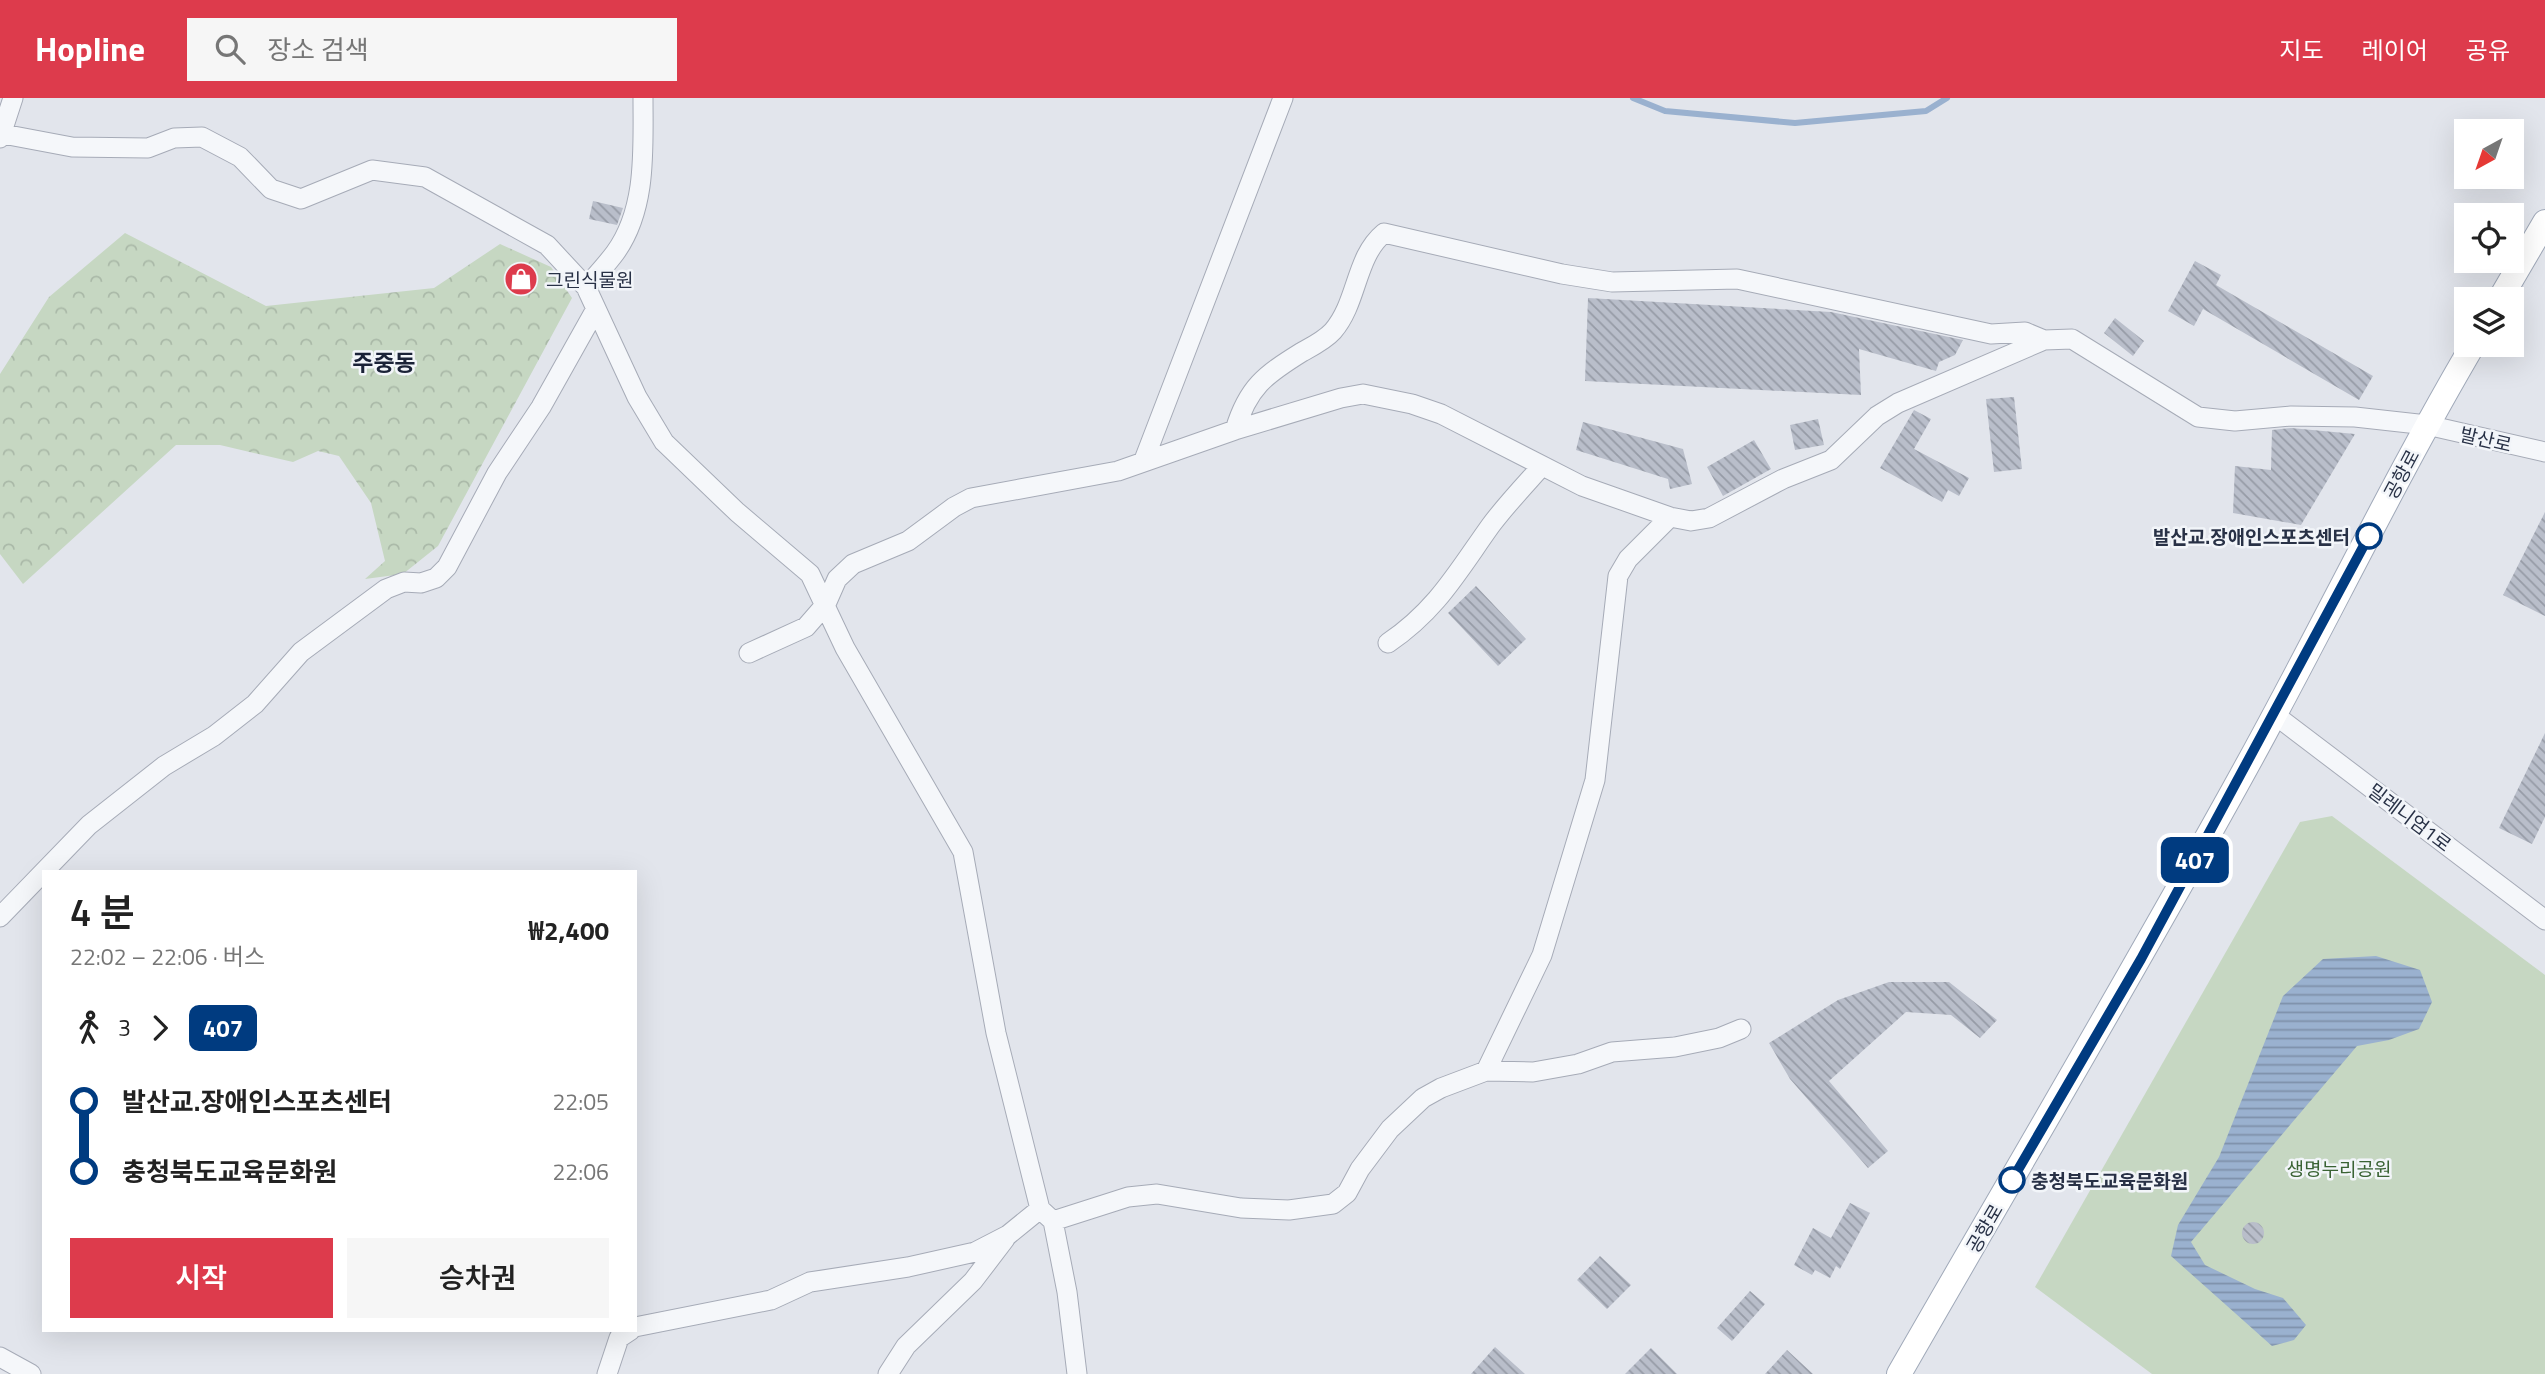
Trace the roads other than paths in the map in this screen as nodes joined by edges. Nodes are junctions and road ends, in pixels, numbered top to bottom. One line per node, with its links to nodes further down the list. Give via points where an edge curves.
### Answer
1 (13, 98): 4 (street)
2 (643, 98): 6 (street, via 641,178 634,214 616,251)
3 (1283, 98): 14 (street)
4 (2, 136): 6 (street, via 72,148 148,148 174,138 202,138 240,157 271,189 300,199 372,170 425,177 547,245)
5 (2545, 222): 7 (main road)
6 (586, 287): 8 (street)
7 (2507, 287)
8 (596, 309): 17 (street, via 637,397 664,442 810,574); 21 (street, via 442,572 421,583 404,582 386,589 301,652 256,704 164,766 89,825)
9 (2044, 340): 11 (street, 발산로, via 2072,339 2197,417 2235,421 2355,417); 12 (street, 발산로, via 2025,332 1991,334 1737,279 1612,282 1562,274 1384,233 1371,244 1344,318 1329,336 1271,371 1254,387); 16 (street, via 1898,403 1877,416 1830,460 1709,518)
10 (2466, 357): 11 (main road, 공항로)
11 (2427, 425): 13 (street, 발산로); 20 (main road, 공항로)
12 (1235, 430): 14 (street); 15 (street, via 1363,394 1441,414)
13 (2545, 452)
14 (1144, 460): 17 (street, via 1118,471 971,498 908,541 853,564 837,579)
15 (1541, 467): 16 (street); 18 (street, via 1492,524 1436,603 1417,624)
16 (1670, 517): 26 (street, via 1628,559 1618,576 1595,780 1542,955)
17 (826, 604): 19 (street, via 806,627); 27 (street, via 845,648 963,852 996,1033)
18 (1388, 643)
19 (749, 653)
20 (2275, 715): 24 (street, 밀레니엄1로); 32 (main road, 공항로, via 2141,959)
21 (45, 870)
22 (42, 874): 23 (street)
23 (0, 917)
24 (2545, 920)
25 (1741, 1029): 26 (street, via 1719,1038 1612,1052 1533,1072)
26 (1486, 1071): 27 (street, via 1423,1098 1390,1129 1347,1193 1333,1204 1289,1210 1241,1208 1157,1194)
27 (1046, 1215): 28 (street); 36 (street, via 1067,1292)
28 (1008, 1235): 29 (street, via 975,1252 810,1282 771,1300); 35 (street, via 973,1280 906,1346)
29 (637, 1328)
30 (628, 1332): 34 (street, via 619,1338)
31 (0, 1357): 33 (street)
32 (1899, 1372)
33 (31, 1374)
34 (607, 1374)
35 (888, 1374)
36 (1077, 1374)

